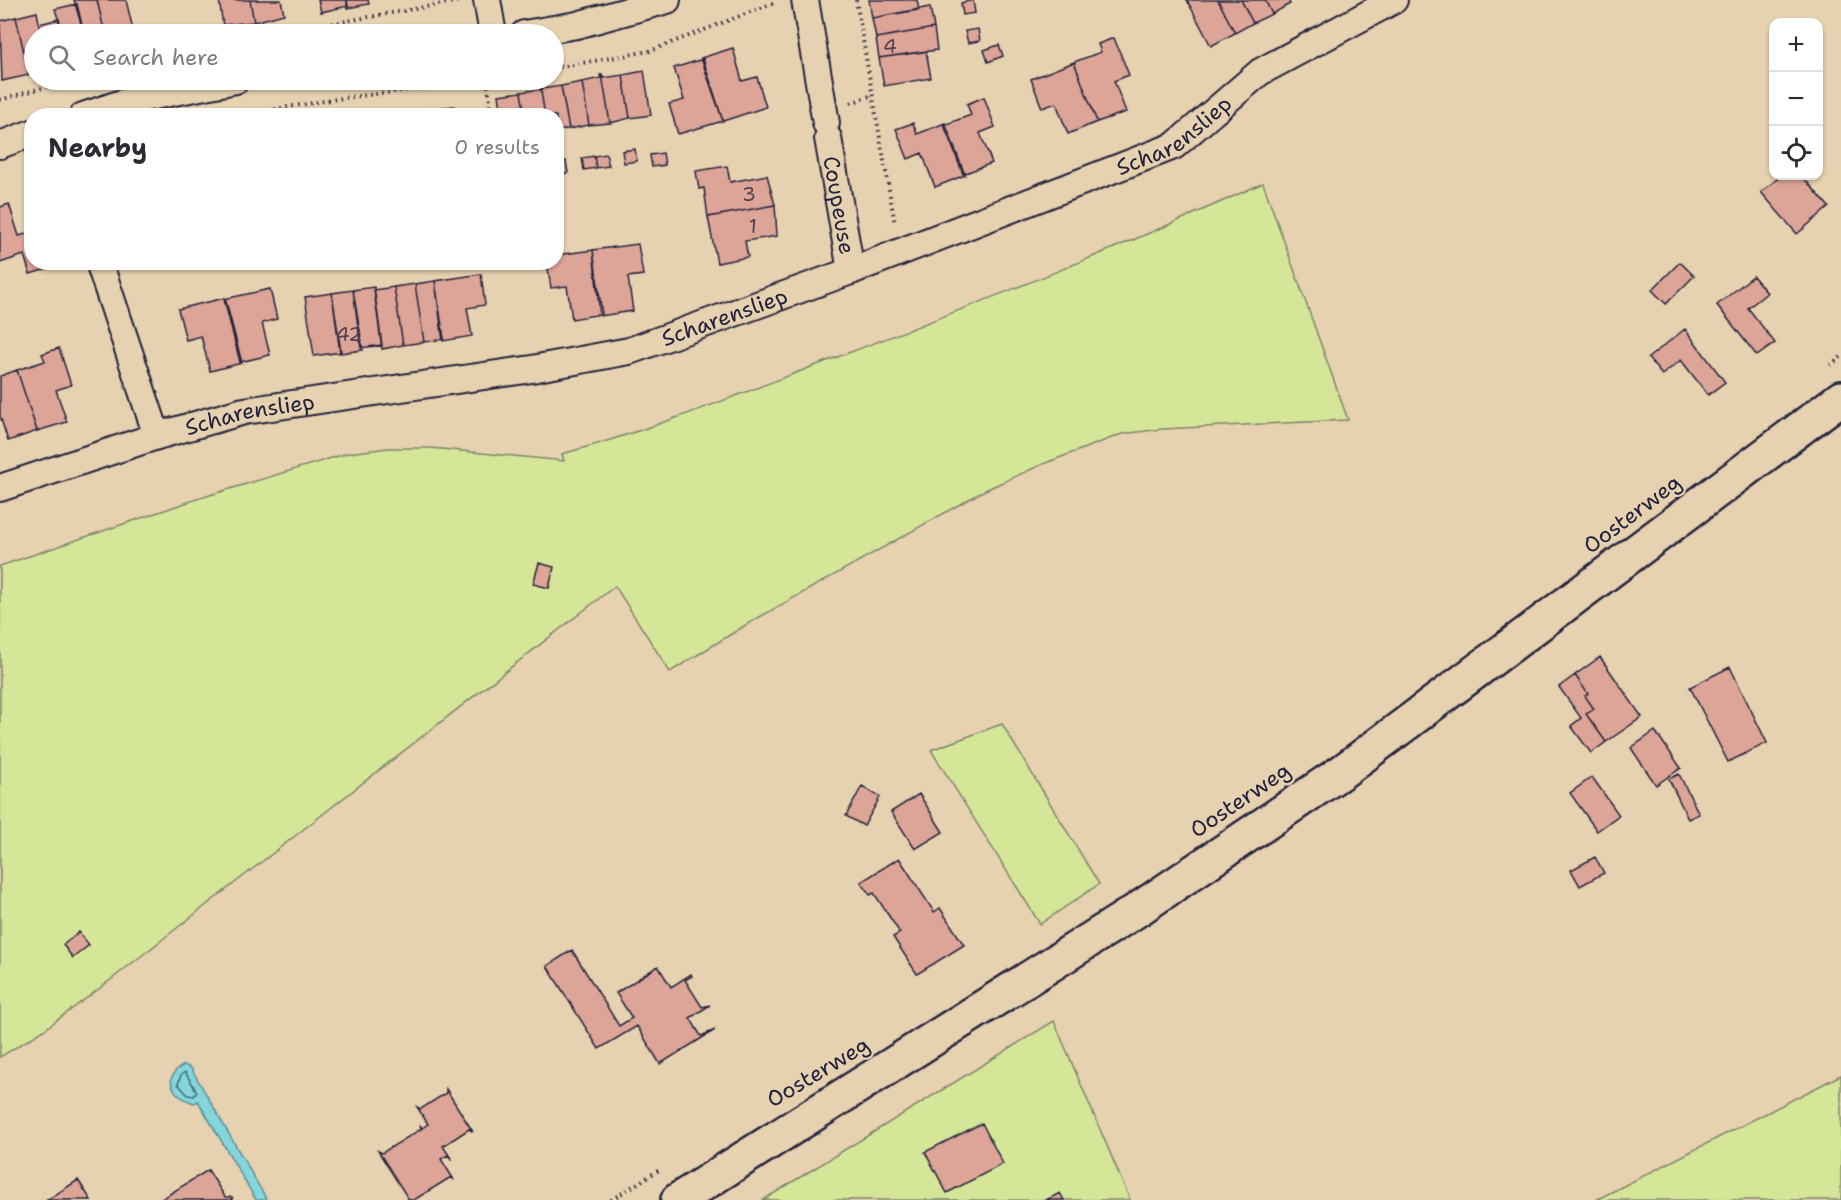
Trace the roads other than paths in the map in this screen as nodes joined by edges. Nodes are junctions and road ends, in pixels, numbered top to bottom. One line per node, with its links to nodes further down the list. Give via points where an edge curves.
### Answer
1 (487, 0): 5 (street)
2 (667, 0): 6 (street)
3 (806, 0): 12 (street, Coupeuse)
4 (1394, 0): 12 (street, Scharensliep, via 1260,72 1174,146)
5 (491, 24)
6 (564, 27)
7 (185, 90): 8 (street)
8 (107, 108)
9 (24, 136): 10 (street)
10 (0, 145)
11 (102, 270): 14 (street)
12 (851, 271): 14 (street, Scharensliep, via 629,351 244,411)
13 (1841, 398): 16 (street, Oosterweg, via 1343,771 1137,910)
14 (157, 436): 15 (street, Scharensliep)
15 (0, 489)
16 (678, 1200)

